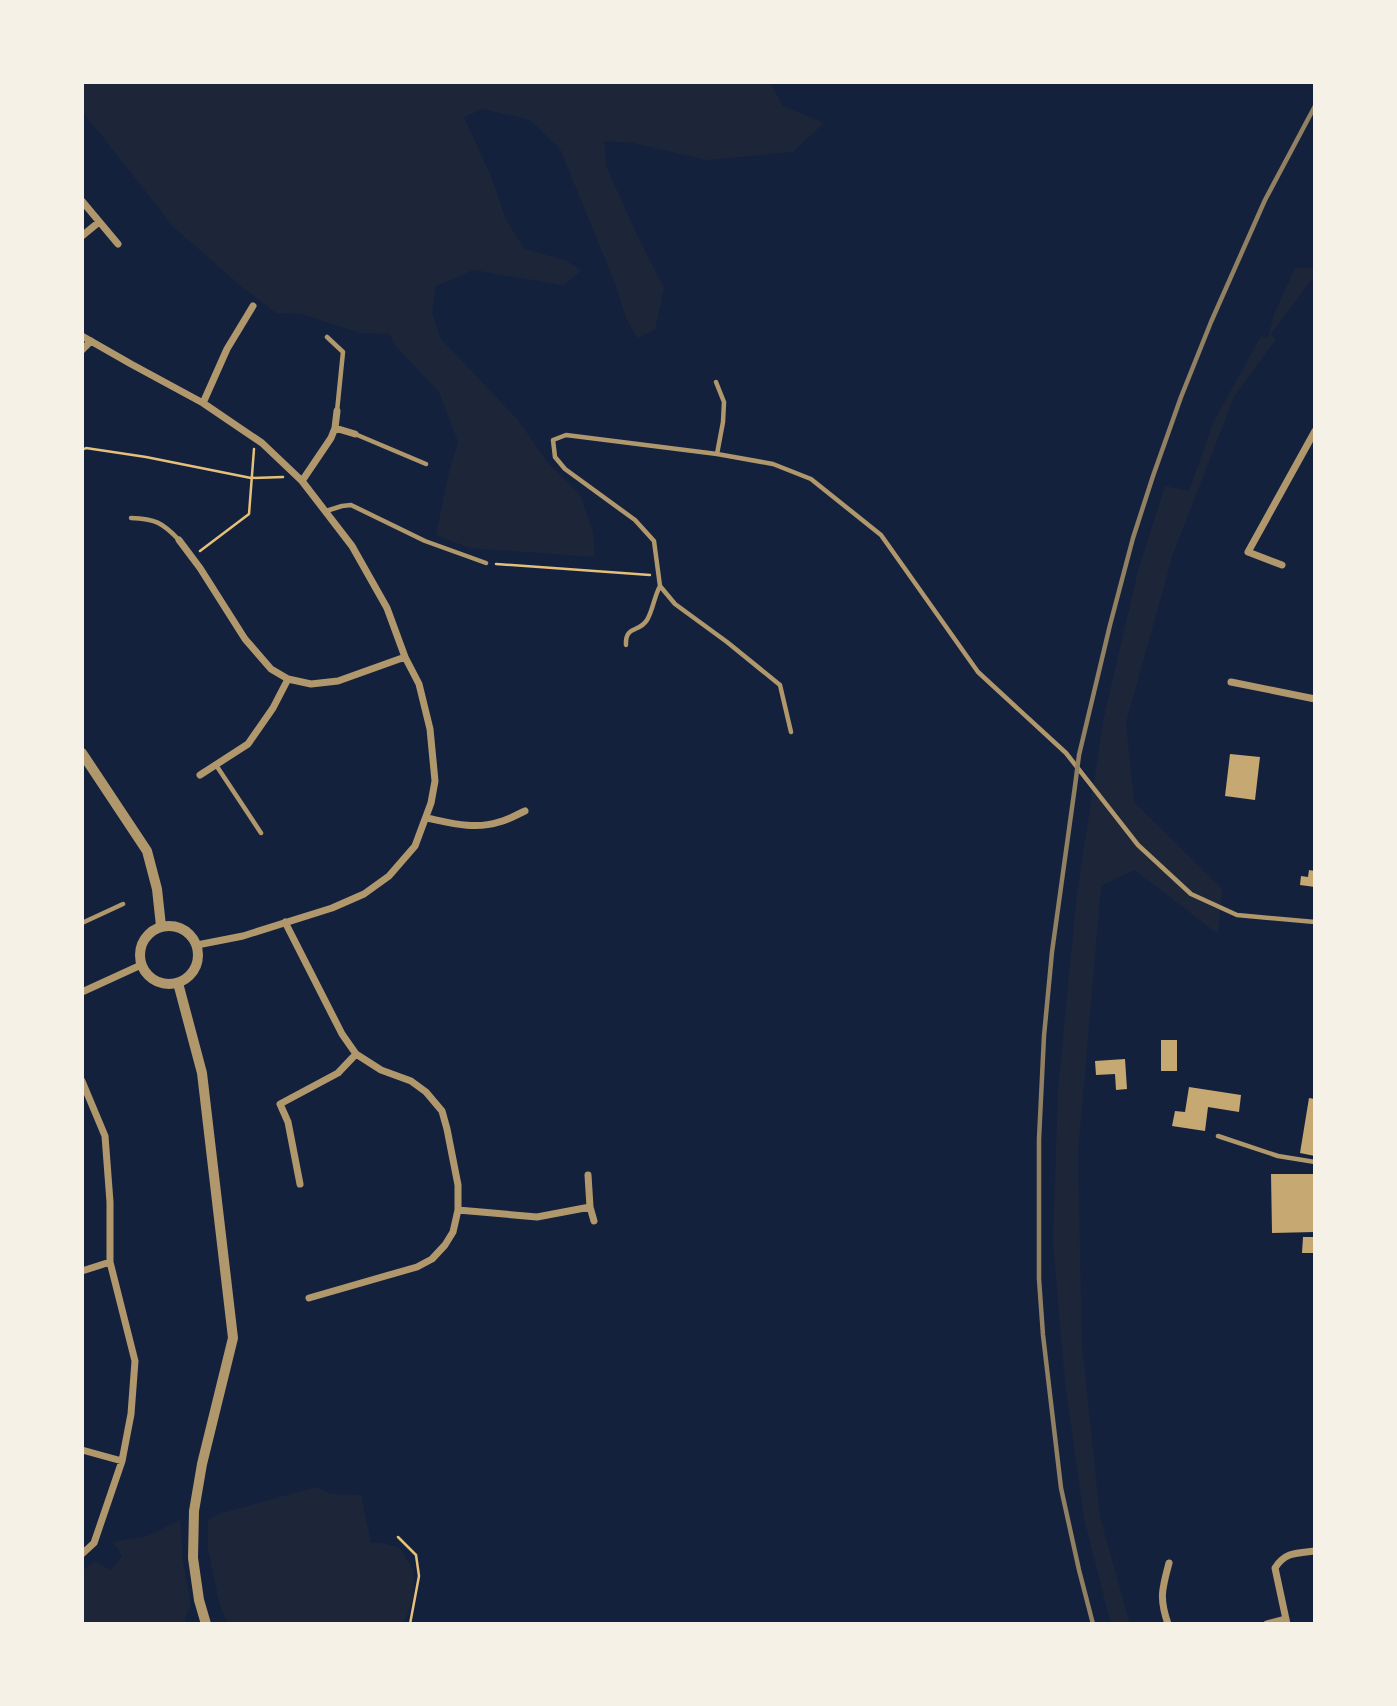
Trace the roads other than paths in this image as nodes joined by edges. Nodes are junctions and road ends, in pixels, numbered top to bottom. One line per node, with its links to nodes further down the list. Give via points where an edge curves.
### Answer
1 (82, 201): 2 (street)
2 (99, 222): 3 (street); 4 (street)
3 (82, 236)
4 (118, 244)
5 (253, 306): 11 (street)
6 (82, 335): 8 (street)
7 (327, 337): 12 (lane, via 343,352)
8 (91, 341): 9 (street); 11 (street)
9 (82, 350)
10 (716, 382): 16 (lane, via 724,402)
11 (203, 403): 18 (street, via 262,443)
12 (337, 411): 13 (street)
13 (335, 428): 14 (street); 18 (street)
14 (355, 434): 17 (lane)
15 (1314, 434): 23 (street, via 1248,552)
16 (717, 454): 24 (lane, via 566,435 553,440 555,457 565,469 635,520 654,541); 39 (lane, via 772,464 811,479 881,535 978,672 1066,753 1138,845 1191,894 1237,915)
17 (426, 464)
18 (299, 479): 19 (street)
19 (325, 511): 22 (lane, via 351,505); 26 (street, via 352,546 387,608)
20 (131, 518): 21 (lane, via 160,522)
21 (179, 540): 27 (street, via 245,639 271,669)
22 (486, 564)
23 (1282, 565)
24 (660, 586): 25 (lane, via 648,619 627,633); 30 (lane, via 675,604 780,685)
25 (626, 645)
26 (405, 657): 27 (street, via 338,681 311,684); 35 (street, via 419,684 434,755 435,781)
27 (288, 679): 32 (street, via 248,744)
28 (1231, 682): 29 (street)
29 (1315, 699)
30 (791, 732)
31 (82, 753): 41 (street, via 147,851)
32 (216, 765): 33 (street); 36 (lane)
33 (200, 775)
34 (525, 811): 35 (street, via 483,825)
35 (427, 818): 38 (street, via 415,846 389,876 364,894)
36 (261, 833)
37 (123, 904): 40 (lane)
38 (285, 922): 42 (street); 46 (street)
39 (1315, 922)
40 (82, 923)
41 (161, 926): 42 (street, via 187,931); 43 (street, via 145,937)
42 (197, 945): 44 (street, via 197,964)
43 (141, 965): 44 (street, via 160,983); 45 (street)
44 (178, 983): 64 (street, via 202,1073 233,1338 194,1511 193,1558)
45 (82, 992)
46 (356, 1054): 51 (street, via 338,1073 280,1104); 53 (street, via 411,1081 442,1111 458,1185)
47 (82, 1081): 55 (street, via 105,1136)
48 (1218, 1136): 49 (lane, via 1279,1156)
49 (1315, 1162)
50 (588, 1175): 52 (street)
51 (300, 1184)
52 (590, 1207): 53 (street, via 537,1217); 54 (street)
53 (458, 1210): 57 (street, via 453,1232 432,1259)
54 (594, 1221)
55 (110, 1262): 56 (street); 59 (street, via 135,1361)
56 (82, 1271)
57 (309, 1298)
58 (82, 1450): 59 (street)
59 (122, 1461): 61 (street, via 94,1543)
60 (1315, 1550): 63 (street, via 1290,1554 1275,1568)
61 (82, 1554)
62 (1170, 1563): 65 (street, via 1162,1588)
63 (1286, 1622): 66 (street)
64 (206, 1624)
65 (1168, 1624)
66 (1267, 1624)

